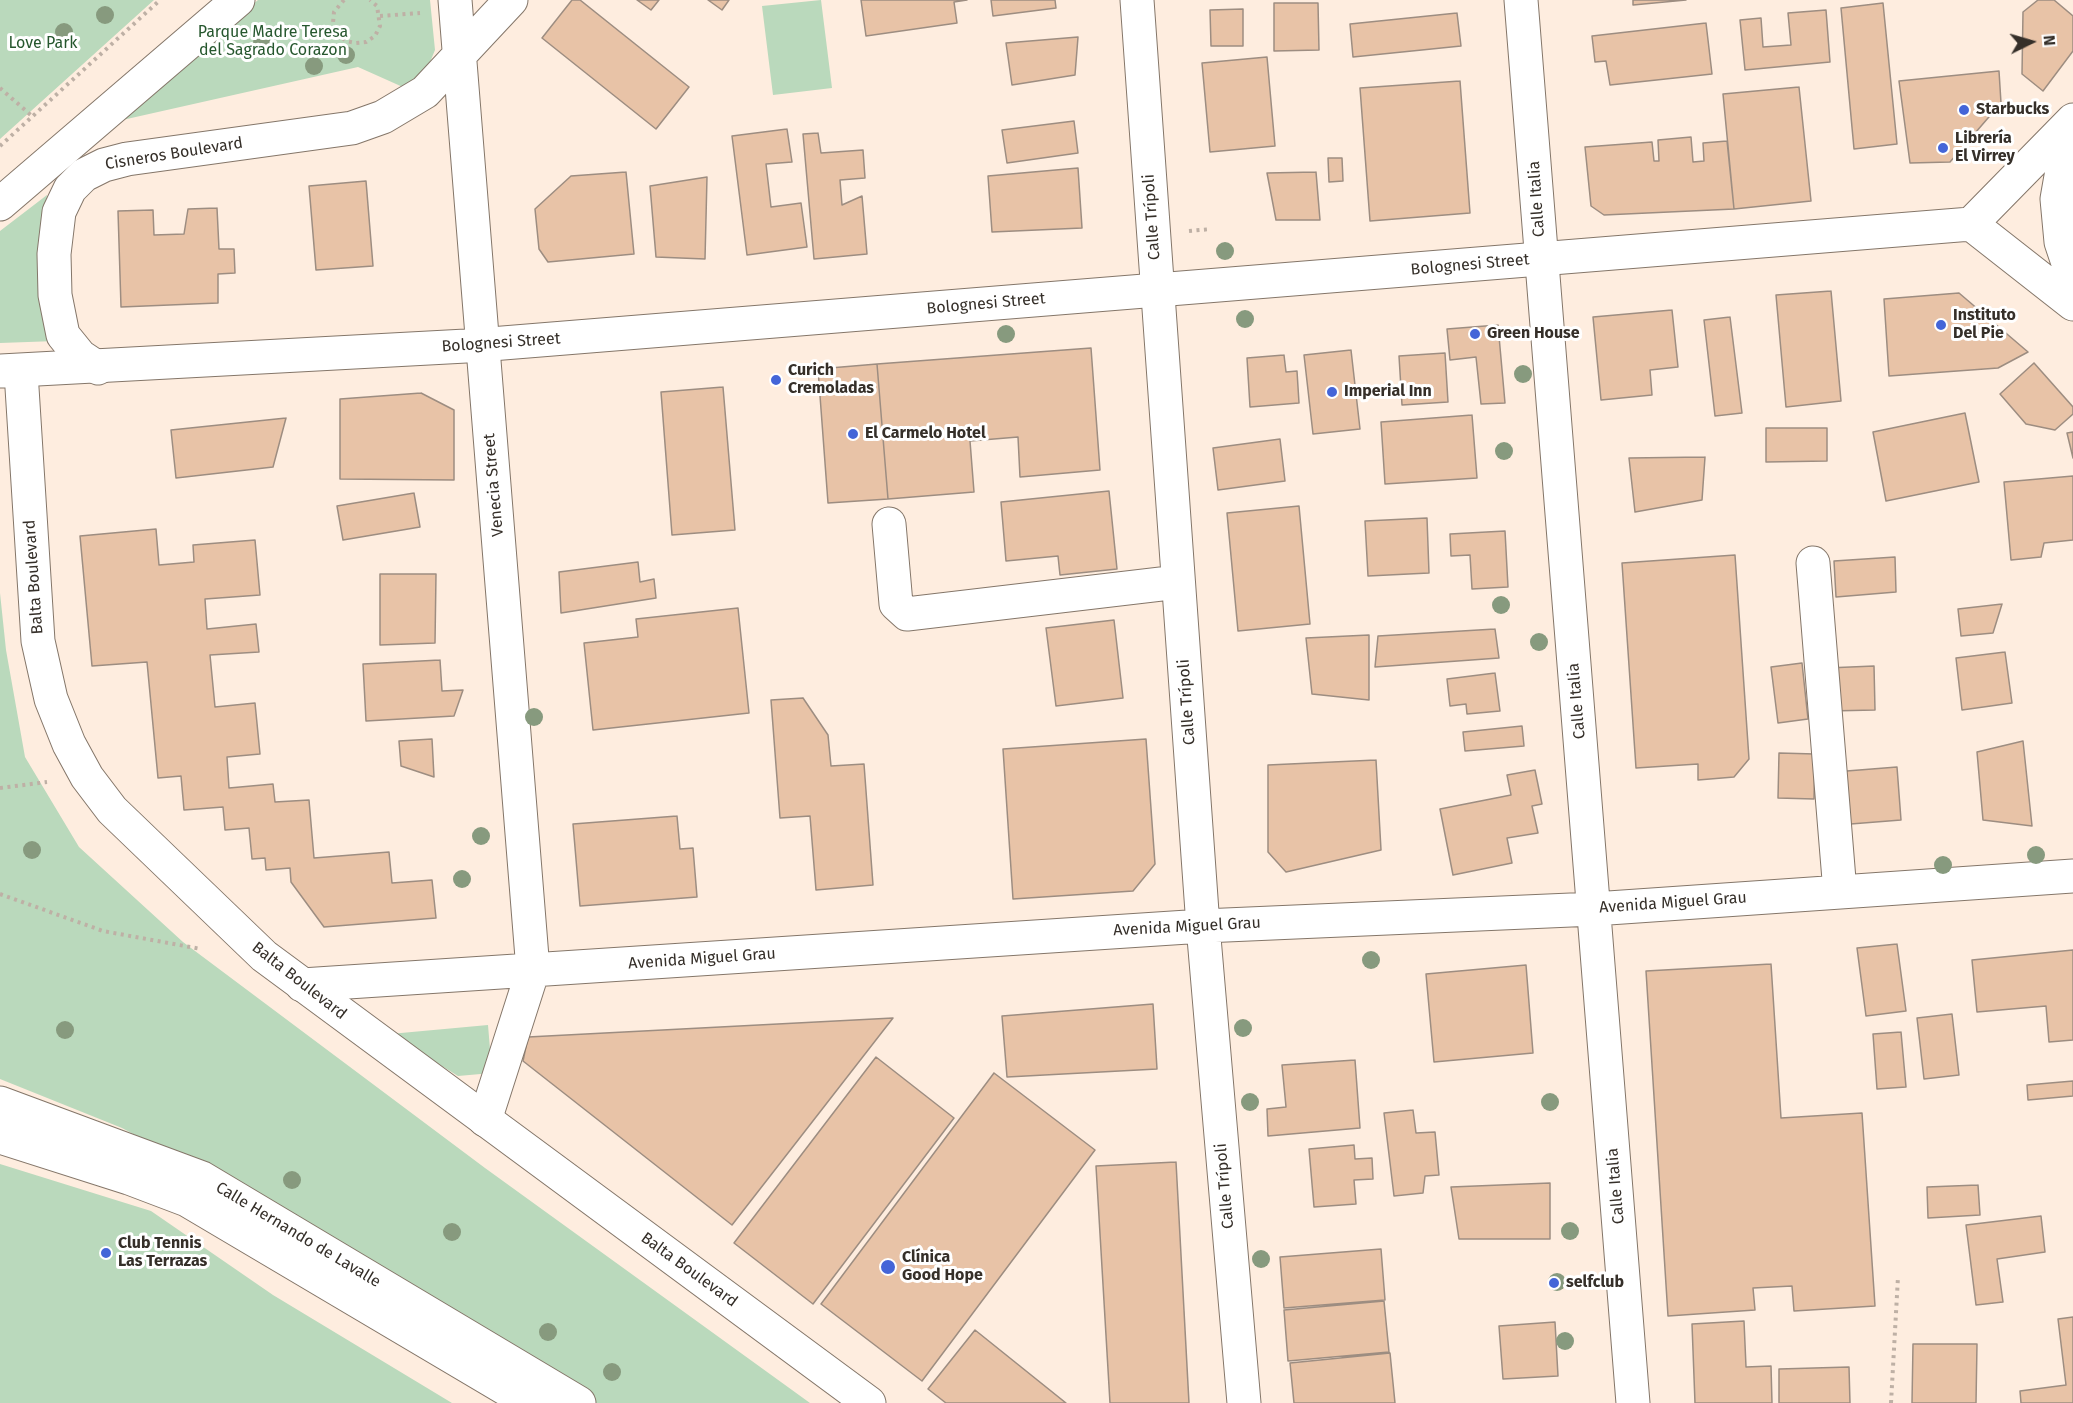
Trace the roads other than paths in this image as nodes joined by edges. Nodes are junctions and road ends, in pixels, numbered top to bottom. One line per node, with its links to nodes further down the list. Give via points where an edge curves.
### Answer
1 (238, 0): 9 (street)
2 (455, 0): 6 (street, Venecia Street)
3 (511, 0): 6 (street, Cisneros Boulevard)
4 (1137, 0): 13 (street, Calle Trípoli)
5 (1521, 0): 11 (street, Calle Italia)
6 (460, 55): 15 (street, Venecia Street); 16 (street, Cisneros Boulevard, via 417,98 362,125 127,159 84,175 70,189 59,212 55,295 63,335 80,356)
7 (2073, 120): 10 (street)
8 (2073, 133): 12 (street, via 2057,199 2061,242)
9 (0, 204)
10 (1971, 224): 11 (street, Bolognesi Street); 14 (street)
11 (1541, 259): 13 (street, Bolognesi Street); 23 (street, Calle Italia)
12 (2073, 278)
13 (1157, 290): 15 (street, Bolognesi Street); 20 (street, Calle Trípoli)
14 (2073, 304)
15 (483, 345): 16 (street, Bolognesi Street); 25 (street, Venecia Street)
16 (98, 368): 17 (street, Bolognesi Street)
17 (11, 372): 26 (street, Balta Boulevard, via 38,641 51,699 69,744 112,810 264,956)
18 (889, 524): 20 (street, via 896,604 907,614)
19 (1813, 563): 22 (street)
20 (1178, 582): 24 (street, Calle Trípoli)
21 (2073, 876): 22 (street, Avenida Miguel Grau)
22 (1840, 892): 23 (street, Avenida Miguel Grau)
23 (1594, 909): 24 (street, Avenida Miguel Grau); 34 (street, Calle Italia)
24 (1203, 926): 25 (street, Avenida Miguel Grau); 33 (street, Calle Trípoli)
25 (533, 970): 26 (street, Avenida Miguel Grau); 28 (street)
26 (302, 985): 28 (street, Balta Boulevard)
27 (0, 1103): 31 (street, Calle Hernando de Lavalle, via 202,1178)
28 (485, 1120): 32 (street, Balta Boulevard)
29 (0, 1137): 30 (street, Calle Hernando de Lavalle, via 187,1200)
30 (530, 1403)
31 (579, 1403)
32 (869, 1403)
33 (1244, 1403)
34 (1633, 1403)

